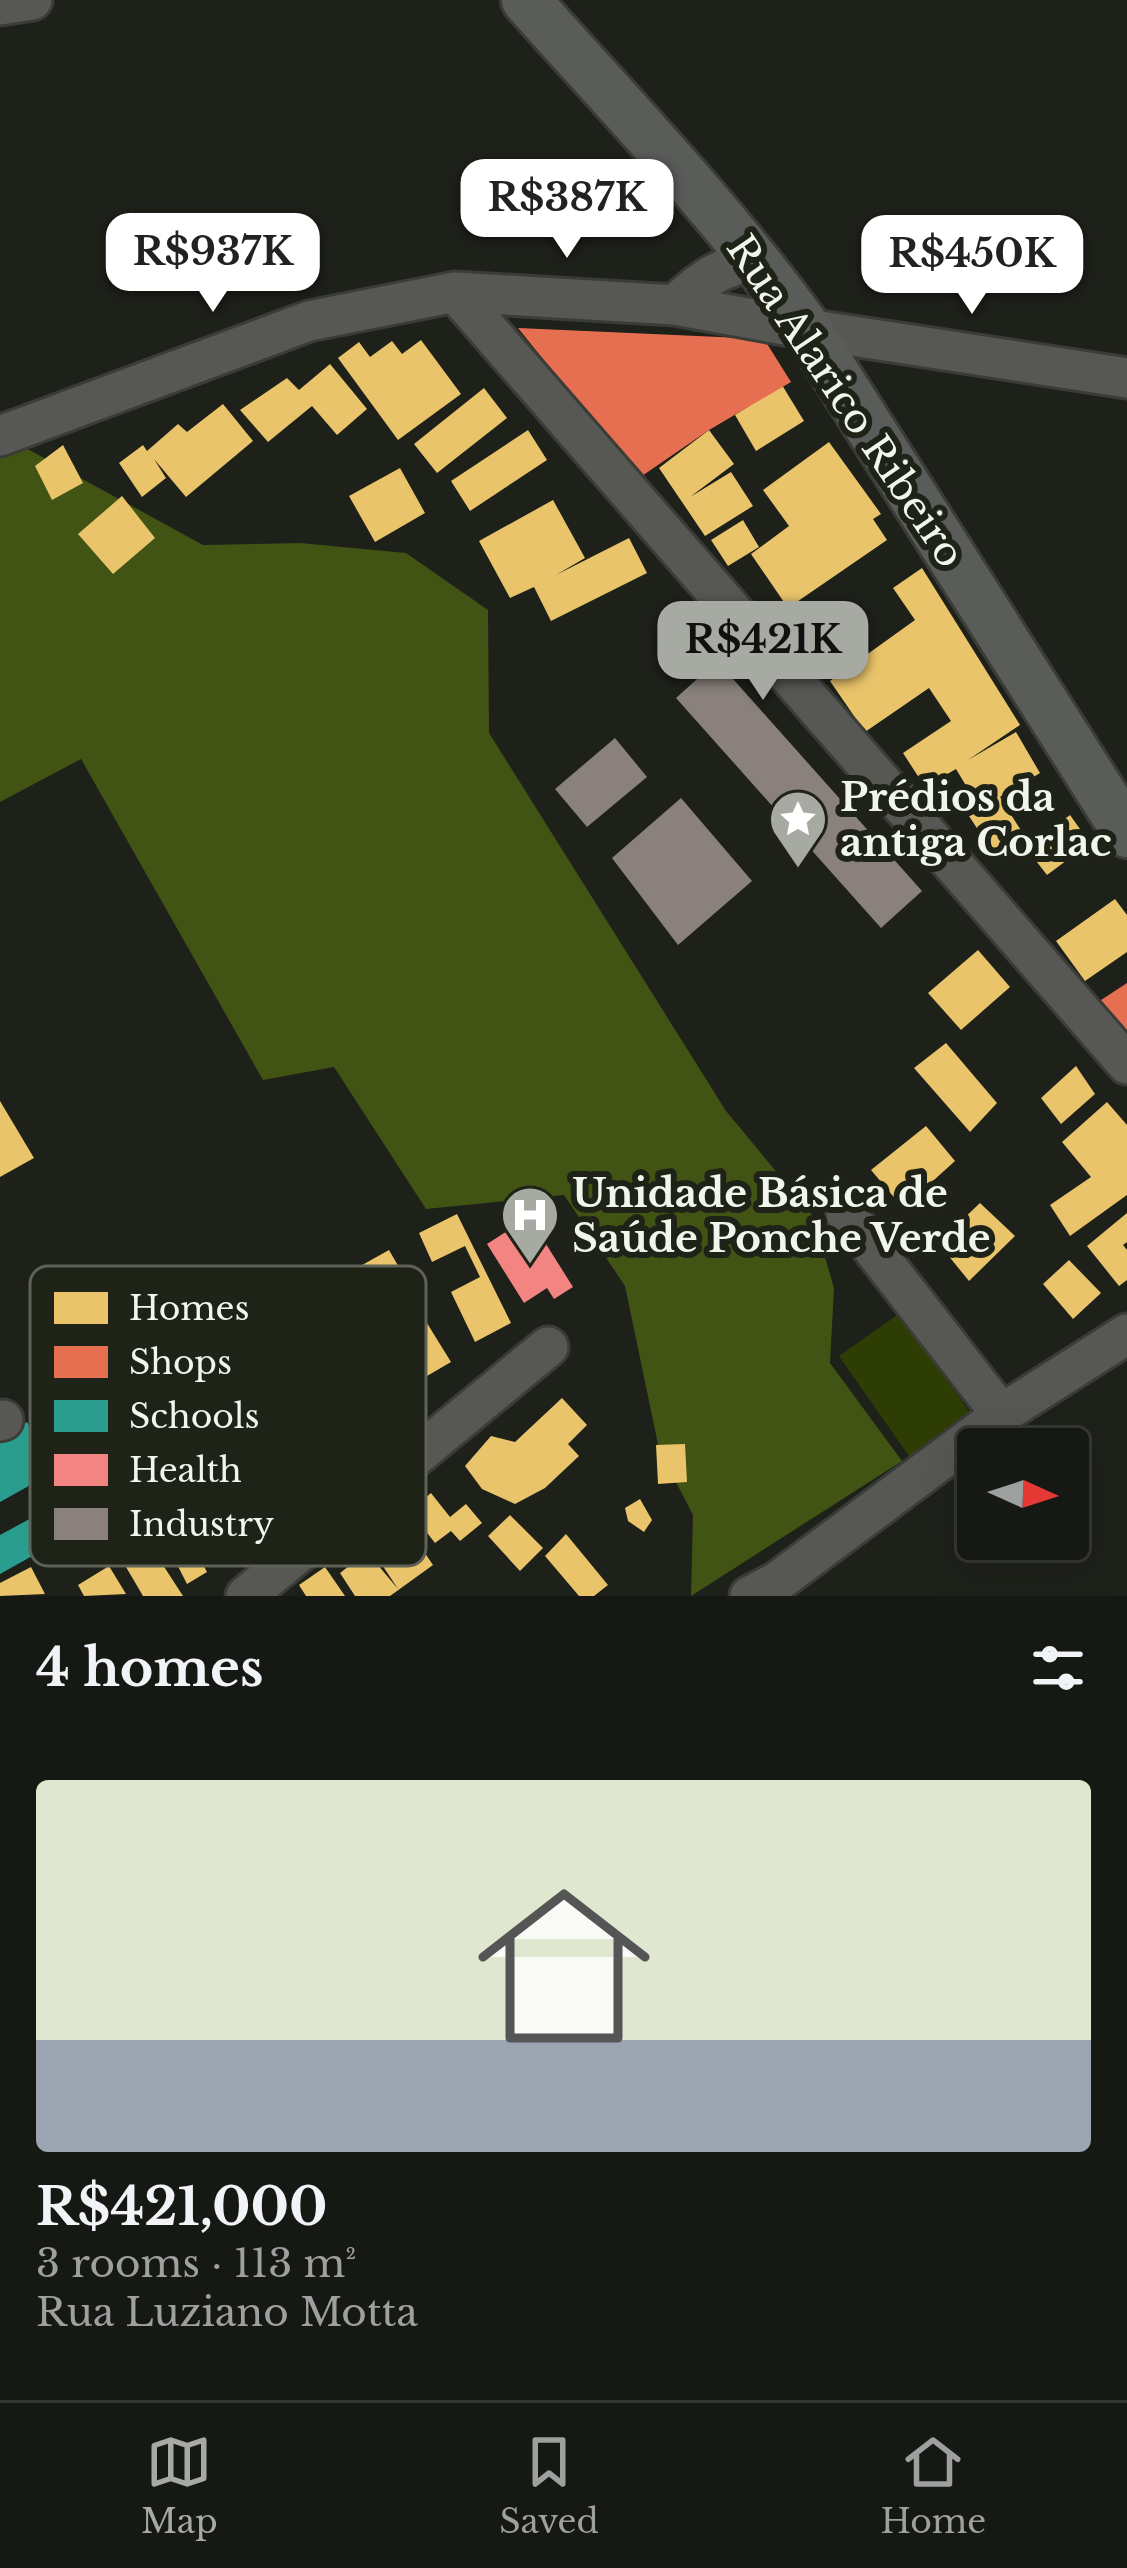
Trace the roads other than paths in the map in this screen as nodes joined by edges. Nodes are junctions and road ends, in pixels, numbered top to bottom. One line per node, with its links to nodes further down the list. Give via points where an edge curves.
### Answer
1 (32, 0): 3 (street)
2 (526, 0): 4 (main road, Rua Alarico Ribeiro)
3 (0, 4)
4 (757, 260): 6 (street, via 704,277); 7 (main road, Rua Alarico Ribeiro)
5 (455, 292): 6 (street); 9 (street, via 309,321); 12 (street)
6 (675, 305): 7 (street)
7 (807, 329): 8 (street); 10 (main road, Rua Alarico Ribeiro)
8 (1127, 378)
9 (0, 436)
10 (1113, 790): 11 (main road, Rua Alarico Ribeiro)
11 (1127, 833)
12 (1127, 1064)
13 (846, 1214): 16 (street)
14 (1127, 1334): 16 (street)
15 (548, 1347): 17 (street)
16 (1002, 1415): 19 (street)
17 (426, 1448)
18 (282, 1566): 20 (street)
19 (770, 1591)
20 (246, 1596)

